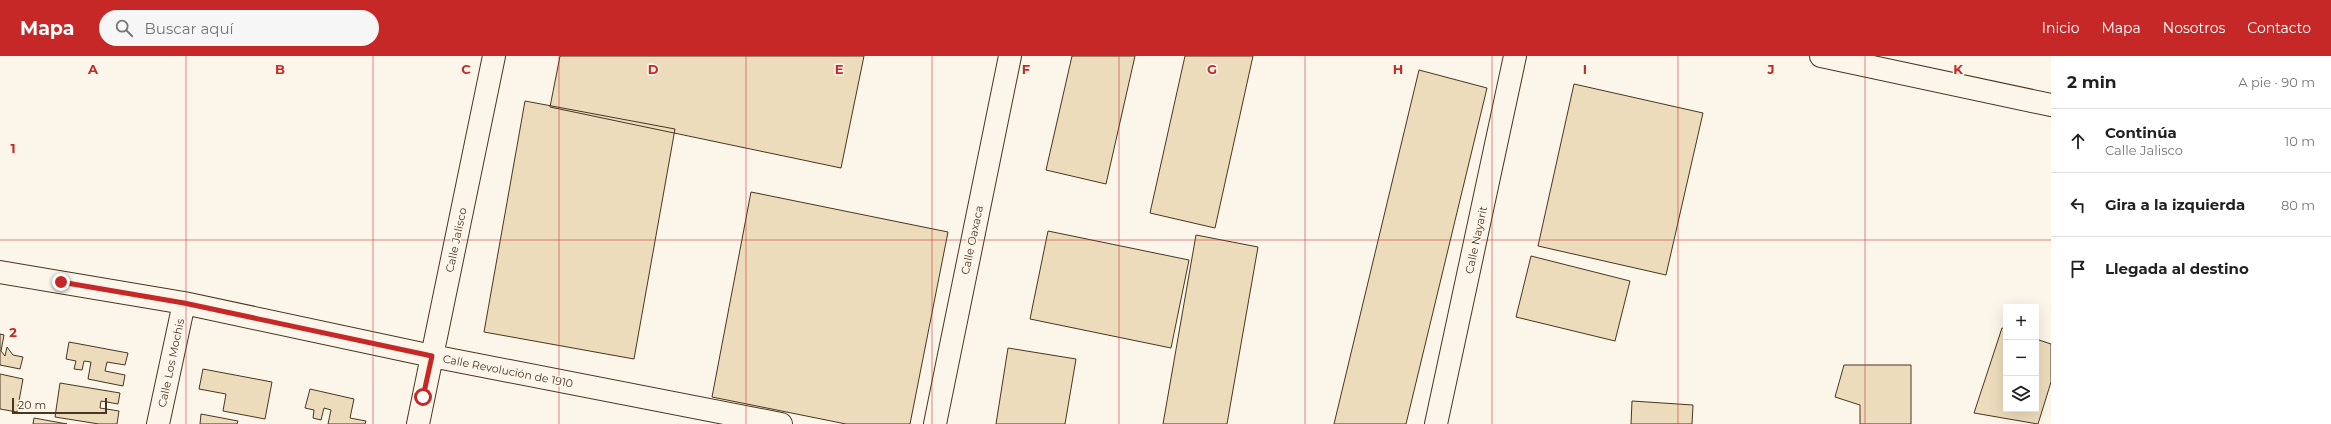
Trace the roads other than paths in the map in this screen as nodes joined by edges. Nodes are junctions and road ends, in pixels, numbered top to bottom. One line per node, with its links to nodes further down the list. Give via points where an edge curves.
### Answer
1 (494, 56): 8 (street, Calle Jalisco)
2 (1010, 56): 12 (street, Calle Oaxaca)
3 (1515, 56): 13 (street, Calle Nayarit)
4 (1821, 56): 5 (street)
5 (2051, 105)
6 (0, 272): 7 (street, Calle Revolución de 1910)
7 (184, 303): 8 (street, Calle Revolución de 1910); 9 (street, Calle Los Mochis)
8 (432, 356): 10 (street, Calle Jalisco); 11 (street, Calle Revolución de 1910)
9 (158, 424)
10 (418, 424)
11 (781, 424)
12 (935, 424)
13 (1436, 424)

